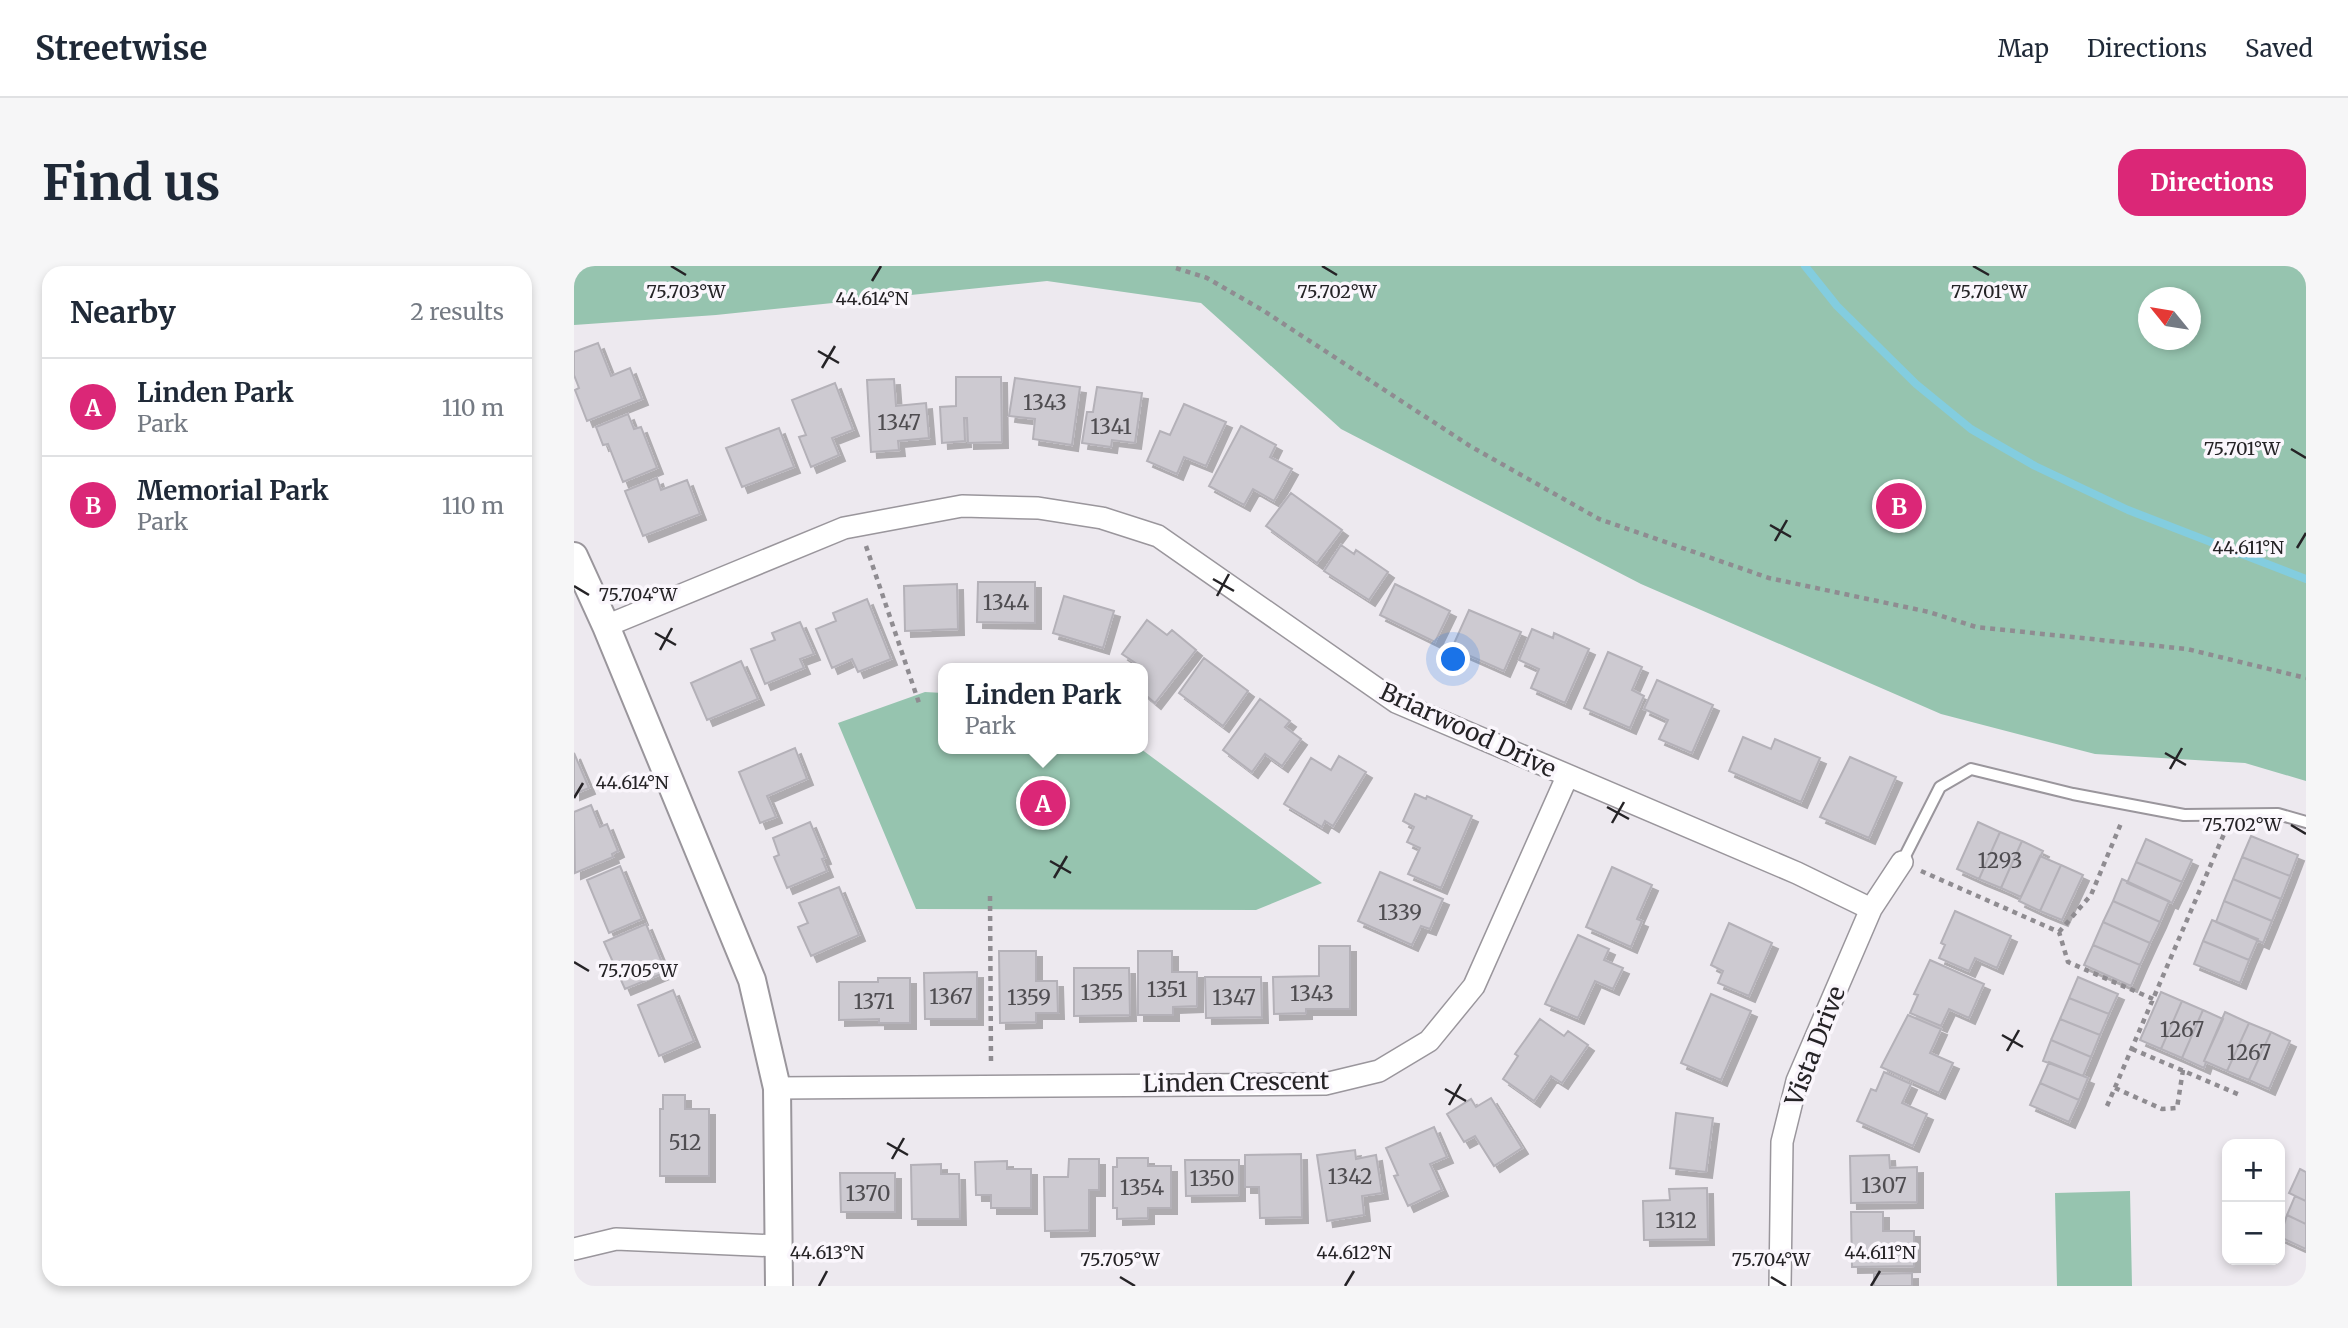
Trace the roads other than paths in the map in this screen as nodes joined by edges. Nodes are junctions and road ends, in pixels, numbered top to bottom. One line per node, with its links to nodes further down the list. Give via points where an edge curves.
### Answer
1 (574, 556): 2 (street)
2 (606, 626): 3 (street, Briarwood Drive, via 844,528 962,506 1038,508 1102,518 1158,536 1396,702); 7 (street, via 752,980)
3 (1567, 777): 6 (street, Briarwood Drive, via 1797,873); 7 (street, Linden Crescent, via 1474,986 1429,1041 1379,1071 1325,1084)
4 (2306, 822): 5 (lane, via 2278,814 2184,815 1972,769 1940,787)
5 (1902, 862): 6 (street, Vista Drive)
6 (1871, 909): 11 (street, Vista Drive, via 1797,1082 1782,1142)
7 (777, 1088): 8 (street)
8 (778, 1246): 9 (street, via 616,1239); 10 (street)
9 (574, 1250)
10 (779, 1286)
11 (1780, 1286)

